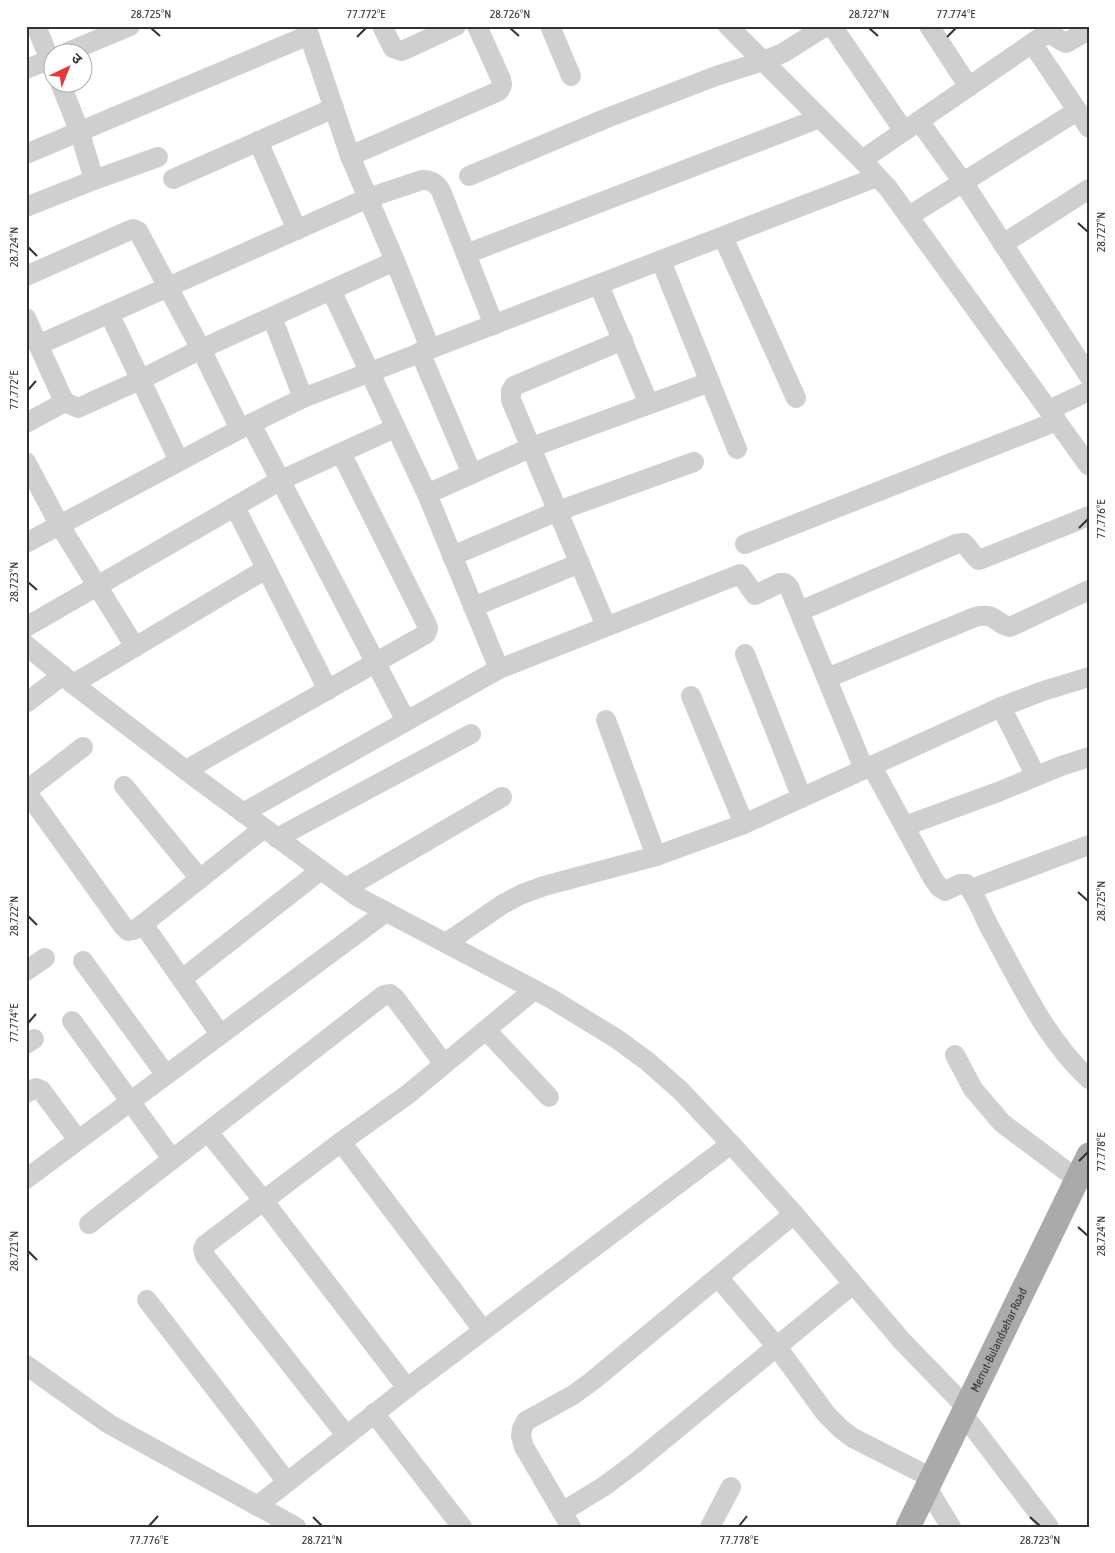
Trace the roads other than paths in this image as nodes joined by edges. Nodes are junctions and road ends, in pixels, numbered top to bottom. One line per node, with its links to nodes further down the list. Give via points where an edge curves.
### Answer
1 (36, 26): 13 (street)
2 (130, 26): 14 (street)
3 (382, 26): 4 (street, via 393,48 402,51)
4 (456, 26)
5 (477, 26): 30 (street, via 501,79 500,91)
6 (550, 26): 19 (street)
7 (728, 26): 16 (street)
8 (826, 26): 16 (street)
9 (832, 26): 25 (street)
10 (930, 26): 20 (street)
11 (1089, 30): 15 (street, via 1066,43 1048,34)
12 (308, 31): 22 (street); 27 (street)
13 (46, 42)
14 (92, 43)
15 (1032, 43): 20 (street); 23 (street)
16 (763, 61): 24 (street); 33 (street, via 607,118)
17 (42, 64): 18 (street)
18 (26, 69)
19 (571, 76)
20 (969, 87): 25 (street)
21 (64, 92): 27 (street)
22 (334, 108): 28 (street); 30 (street)
23 (1077, 111): 26 (street); 37 (street)
24 (820, 118): 32 (street); 45 (street)
25 (912, 126): 32 (street); 37 (street)
26 (1089, 128)
27 (80, 132): 29 (street); 36 (street)
28 (258, 141): 35 (street); 42 (street)
29 (26, 154)
30 (350, 156): 39 (street)
31 (158, 157): 36 (street)
32 (862, 160): 34 (street)
33 (469, 176)
34 (877, 177): 41 (street); 43 (street)
35 (173, 179)
36 (94, 180): 40 (street)
37 (963, 182): 41 (street); 44 (street)
38 (1089, 189): 44 (street)
39 (368, 198): 42 (street); 45 (street, via 431,180 441,191); 46 (street)
40 (26, 208)
41 (909, 216): 69 (street)
42 (297, 230): 50 (street)
43 (723, 237): 47 (street); 66 (street)
44 (1003, 244): 61 (street)
45 (466, 254): 55 (street)
46 (395, 261): 51 (street); 59 (street)
47 (661, 261): 49 (street); 63 (street)
48 (26, 276): 50 (street, via 133,229 142,235)
49 (599, 284): 55 (street); 56 (street)
50 (168, 287): 52 (street); 58 (street)
51 (331, 290): 53 (street); 60 (street)
52 (109, 313): 57 (street); 62 (street)
53 (272, 317): 58 (street); 65 (street)
54 (26, 318): 57 (street)
55 (494, 325): 59 (street)
56 (622, 340): 68 (street); 73 (street, via 514,386 511,400)
57 (38, 345): 67 (street)
58 (201, 349): 62 (street); 71 (street)
59 (425, 350): 60 (street); 80 (street)
60 (368, 372): 65 (street); 72 (street)
61 (1089, 376)
62 (140, 380): 67 (street, via 78,408); 76 (street)
63 (710, 382): 68 (street); 74 (street)
64 (1089, 390): 69 (street)
65 (303, 398): 71 (street)
66 (796, 398)
67 (65, 402): 70 (street)
68 (649, 404): 73 (street)
69 (1053, 415): 79 (street); 88 (street)
70 (26, 423)
71 (245, 426): 76 (street); 81 (street)
72 (394, 428): 75 (street); 82 (street)
73 (532, 447): 80 (street); 84 (street)
74 (737, 449)
75 (341, 453): 81 (street); 101 (street, via 428,628 423,637)
76 (179, 461): 86 (street)
77 (26, 462): 86 (street)
78 (694, 462): 84 (street)
79 (1089, 466)
80 (472, 474): 82 (street)
81 (280, 480): 83 (street); 101 (street)
82 (426, 494): 89 (street)
83 (235, 507): 91 (street); 92 (street)
84 (558, 511): 89 (street); 90 (street)
85 (1089, 516): 95 (street, via 979,560 972,556 964,543 956,544)
86 (59, 524): 87 (street); 92 (street)
87 (26, 543)
88 (745, 544)
89 (452, 556): 94 (street)
90 (580, 563): 94 (street); 96 (street)
91 (266, 569): 99 (street); 106 (street)
92 (97, 587): 97 (street); 99 (street)
93 (1089, 590): 104 (street, via 1010,627 992,616 975,617)
94 (473, 607): 102 (street)
95 (800, 611): 96 (street, via 785,583 755,595 740,574); 104 (street)
96 (606, 626): 102 (street)
97 (26, 628)
98 (26, 645): 105 (street)
99 (135, 647): 105 (street)
100 (745, 654): 121 (street)
101 (375, 663): 106 (street); 111 (street)
102 (499, 669): 111 (street)
103 (1089, 677): 109 (street)
104 (827, 678): 115 (street)
105 (68, 680): 108 (street); 116 (street)
106 (328, 690): 116 (street)
107 (691, 696): 123 (street)
108 (26, 703)
109 (1001, 707): 115 (street); 117 (street)
110 (606, 720): 127 (street)
111 (406, 721): 122 (street)
112 (472, 734): 125 (street)
113 (83, 747): 119 (street)
114 (1089, 757): 117 (street)
115 (867, 767): 121 (street); 124 (street)
116 (186, 770): 122 (street)
117 (1036, 776): 124 (street)
118 (124, 786): 129 (street)
119 (26, 791): 133 (street, via 123,926 128,931)
120 (502, 797): 130 (street)
121 (802, 798): 123 (street)
122 (243, 813): 125 (street)
123 (744, 824): 127 (street)
124 (904, 826): 131 (street, via 939,886 945,891 966,884)
125 (270, 833): 128 (street); 129 (street)
126 (1089, 845): 131 (street)
127 (656, 856): 134 (street, via 522,894)
128 (321, 870): 130 (street); 138 (street)
129 (200, 879): 133 (street)
130 (346, 888): 132 (street)
131 (971, 889): 146 (street, via 983,916 1052,1036)
132 (386, 912): 134 (street); 142 (street)
133 (143, 924): 138 (street)
134 (446, 943): 139 (street)
135 (45, 958): 137 (street)
136 (83, 961): 145 (street)
137 (26, 971)
138 (182, 979): 142 (street)
139 (534, 990): 141 (street); 153 (street, via 617,1039 647,1061 680,1090)
140 (72, 1021): 149 (street)
141 (486, 1030): 144 (street); 148 (street)
142 (220, 1034): 145 (street)
143 (955, 1055): 156 (street, via 973,1088 1002,1123)
144 (444, 1064): 150 (street, via 395,998 390,994 384,995); 152 (street, via 401,1100)
145 (166, 1075): 149 (street)
146 (1089, 1079)
147 (26, 1093): 151 (street, via 36,1088 41,1090)
148 (549, 1097)
149 (130, 1102): 151 (street); 155 (street)
150 (208, 1132): 155 (street); 158 (street)
151 (78, 1140): 157 (street)
152 (341, 1142): 158 (street); 164 (street)
153 (731, 1144): 159 (street); 164 (street)
154 (1089, 1155): 156 (main road, Merrut-Bulandsehar Road)
155 (172, 1159): 160 (street)
156 (1077, 1179): 168 (main road, Merrut-Bulandsehar Road)
157 (26, 1180)
158 (264, 1200): 167 (street); 170 (street, via 209,1241 203,1249 205,1256)
159 (794, 1214): 161 (street); 162 (street)
160 (89, 1224)
161 (718, 1277): 165 (street); 175 (street, via 573,1396 526,1421 521,1436 524,1447)
162 (853, 1284): 165 (street); 168 (street)
163 (147, 1300): 171 (street)
164 (483, 1330): 167 (street)
165 (777, 1347): 172 (street, via 826,1414 841,1429); 175 (street)
166 (26, 1365): 174 (street, via 109,1424)
167 (407, 1388): 169 (street)
168 (965, 1411): 172 (main road, Merrut-Bulandsehar Road); 181 (street)
169 (374, 1413): 170 (street); 177 (street)
170 (346, 1435): 171 (street)
171 (287, 1482): 174 (street)
172 (930, 1483): 179 (main road, Merrut-Bulandsehar Road); 180 (street)
173 (731, 1487): 178 (street)
174 (258, 1506): 176 (street)
175 (567, 1519)
176 (296, 1527)
177 (462, 1527)
178 (710, 1527)
179 (908, 1527)
180 (952, 1527)
181 (1049, 1527)

